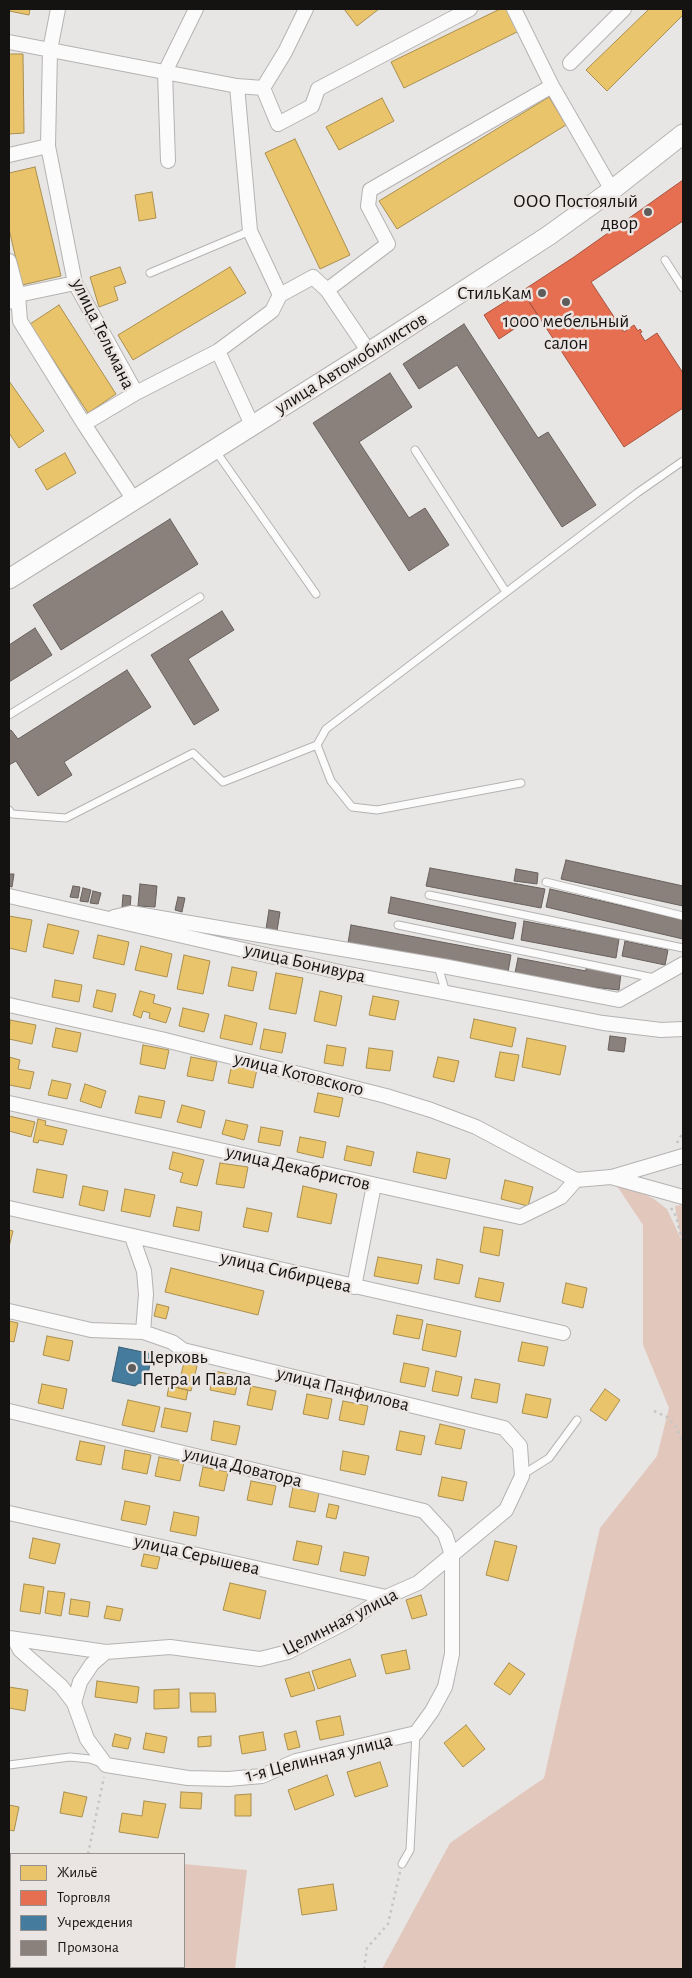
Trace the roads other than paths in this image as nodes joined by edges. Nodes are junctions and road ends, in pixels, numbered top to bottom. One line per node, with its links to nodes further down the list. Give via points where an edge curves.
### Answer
1 (58, 9): 8 (street, улица Тельмана)
2 (196, 9): 10 (street)
3 (306, 9): 13 (street)
4 (470, 9): 13 (street, via 318,89 312,106 278,124)
5 (514, 9): 12 (street)
6 (624, 9): 9 (street)
7 (9, 42): 8 (street)
8 (50, 50): 10 (street); 15 (street, улица Тельмана)
9 (570, 62)
10 (165, 72): 11 (street); 17 (street)
11 (237, 86): 13 (street); 19 (street)
12 (552, 86): 18 (street); 25 (street, via 370,190 368,206 388,244)
13 (263, 88)
14 (683, 134): 18 (street, улица Автомобилистов)
15 (48, 146): 16 (street); 23 (street, улица Тельмана)
16 (9, 155)
17 (168, 161)
18 (612, 190): 29 (street, улица Автомобилистов, via 548,236)
19 (250, 231): 22 (lane); 26 (street)
20 (665, 260): 24 (lane)
21 (9, 262): 27 (street)
22 (150, 273)
23 (75, 283): 27 (street); 30 (street, улица Тельмана)
24 (683, 288)
25 (327, 290): 26 (street, via 313,277); 29 (street)
26 (280, 295): 28 (street, via 272,310)
27 (14, 299): 31 (street, via 20,321)
28 (218, 351): 30 (street); 32 (street)
29 (368, 352): 32 (street, улица Автомобилистов)
30 (136, 393): 31 (street, улица Тельмана)
31 (84, 424): 36 (street)
32 (252, 425): 33 (street, улица Автомобилистов)
33 (214, 449): 36 (street, улица Автомобилистов); 39 (lane)
34 (416, 450): 38 (lane)
35 (683, 461): 38 (lane)
36 (134, 500): 37 (street, улица Автомобилистов)
37 (9, 578)
38 (506, 592): 42 (lane, via 326,728)
39 (316, 594)
40 (200, 598): 41 (lane)
41 (9, 715)
42 (317, 745): 43 (lane, via 332,781 352,807 377,810); 44 (lane, via 223,782 194,753 66,818 12,814)
43 (521, 782)
44 (9, 810)
45 (546, 882): 48 (lane)
46 (429, 895): 51 (lane)
47 (9, 896): 49 (street, улица Бонивура)
48 (683, 916)
49 (108, 918): 53 (street, via 131,913); 55 (street, улица Бонивура, via 344,973)
50 (398, 925): 54 (lane)
51 (683, 948)
52 (683, 964): 54 (street)
53 (438, 966): 54 (street, via 619,1000); 55 (lane)
54 (658, 978)
55 (446, 993): 57 (street, улица Бонивура, via 603,1023 661,1030)
56 (9, 1005): 61 (street, улица Котовского, via 161,1039 386,1096 476,1127)
57 (683, 1029)
58 (9, 1103): 62 (street, улица Декабристов)
59 (683, 1156): 60 (street)
60 (611, 1177): 61 (street); 63 (street)
61 (576, 1180): 62 (street, улица Декабристов, via 561,1197 520,1217)
62 (374, 1185): 66 (street)
63 (683, 1197)
64 (9, 1208): 65 (street, улица Сибирцева)
65 (132, 1237): 66 (street, улица Сибирцева); 68 (street, via 144,1272)
66 (354, 1287): 69 (street, улица Сибирцева)
67 (9, 1310): 68 (street, улица Панфилова, via 91,1330)
68 (143, 1332): 72 (street, улица Панфилова, via 172,1342 183,1350 504,1428 520,1446)
69 (563, 1334)
70 (9, 1411): 74 (street, улица Доватора, via 424,1511 445,1534)
71 (577, 1420): 72 (lane, via 549,1458)
72 (522, 1476): 74 (street, Целинная улица, via 506,1510)
73 (9, 1513): 75 (street, улица Серышева)
74 (452, 1555): 75 (street, Целинная улица, via 418,1583); 79 (street, 1-я Целинная улица, via 452,1654 445,1687)
75 (386, 1597): 77 (street, Целинная улица, via 288,1652 260,1659 170,1647)
76 (11, 1639): 77 (street, Целинная улица); 78 (street, via 61,1686)
77 (106, 1652): 78 (street, via 92,1664 80,1682)
78 (74, 1703): 81 (street, via 87,1739)
79 (416, 1733): 81 (street, 1-я Целинная улица, via 296,1761 262,1776 188,1778); 82 (lane, via 410,1850)
80 (9, 1765): 81 (lane, via 70,1758 90,1759)
81 (106, 1765)
82 (402, 1864)

